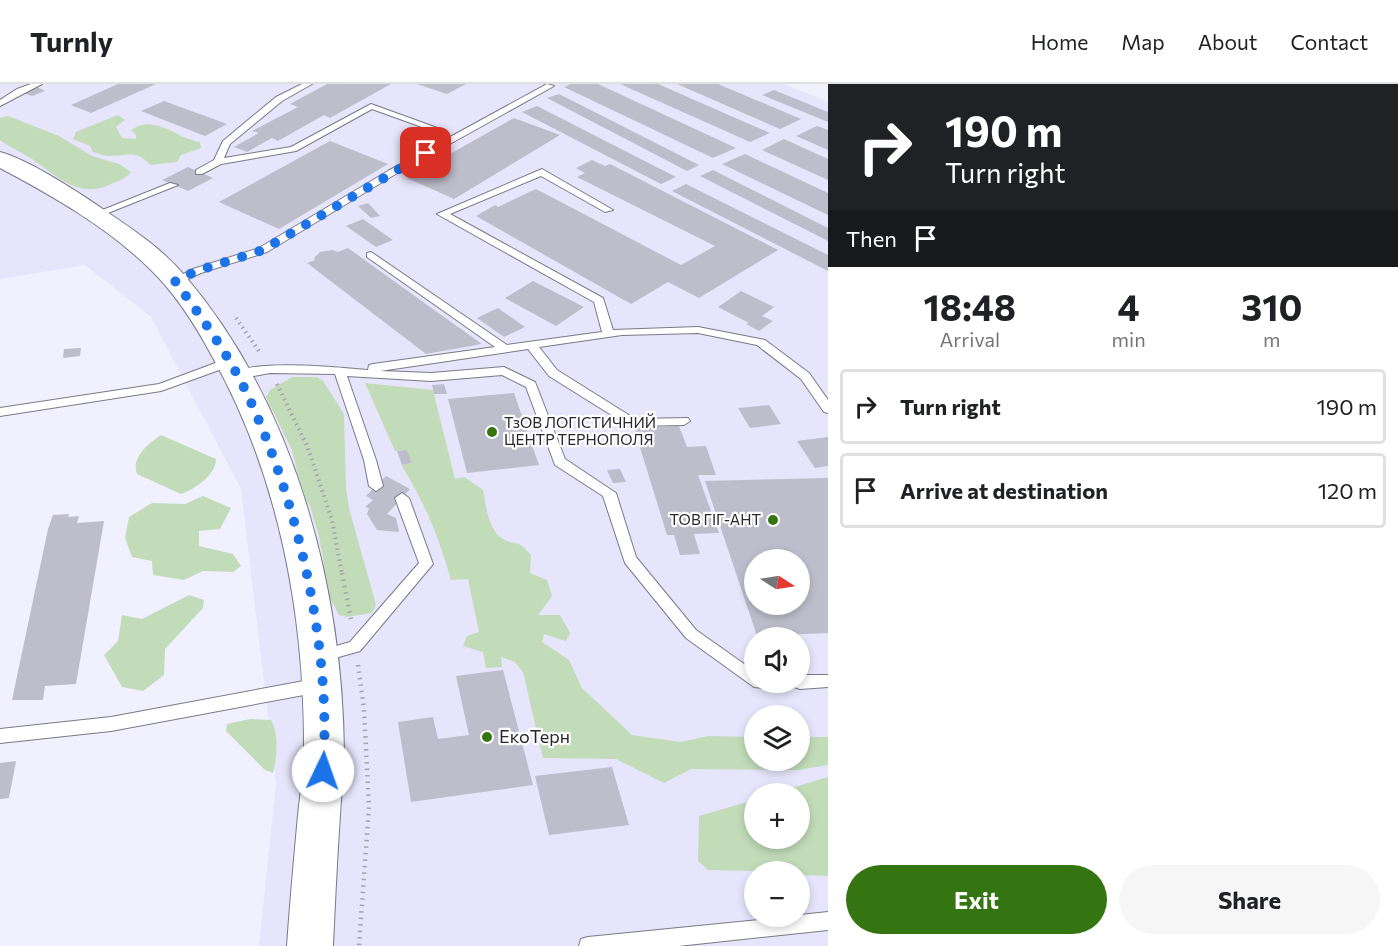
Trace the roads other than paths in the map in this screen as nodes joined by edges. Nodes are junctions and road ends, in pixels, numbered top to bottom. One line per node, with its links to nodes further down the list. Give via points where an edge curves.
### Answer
1 (38, 84): 4 (lane)
2 (308, 84): 7 (lane, via 279,99 226,143)
3 (550, 86): 13 (lane, via 263,250)
4 (0, 104)
5 (436, 129): 7 (lane, via 371,106 292,149)
6 (0, 159): 11 (street)
7 (218, 162): 8 (lane)
8 (199, 172)
9 (173, 184): 11 (lane)
10 (608, 210): 14 (lane, via 542,172 442,214 599,300)
11 (95, 215): 13 (street, via 144,251)
12 (371, 255): 16 (lane)
13 (175, 281): 17 (street)
14 (608, 334): 15 (lane); 19 (lane, via 698,330 761,342 805,376)
15 (531, 345): 16 (lane); 21 (lane, via 553,373 633,423)
16 (505, 349): 18 (lane)
17 (233, 369): 18 (lane); 20 (lane, via 161,387); 24 (street, via 249,397 278,471 302,548)
18 (340, 372): 22 (lane); 25 (lane, via 431,377 504,371 531,385 560,462 609,493 630,559 691,634)
19 (828, 409)
20 (0, 412)
21 (684, 421)
22 (376, 486)
23 (402, 498): 24 (lane, via 426,564 355,647)
24 (321, 670): 28 (lane, via 111,724); 30 (street, via 324,748)
25 (744, 672)
26 (828, 681): 27 (lane)
27 (810, 682)
28 (0, 736)
29 (828, 921): 31 (lane)
30 (310, 946)
31 (588, 946)

